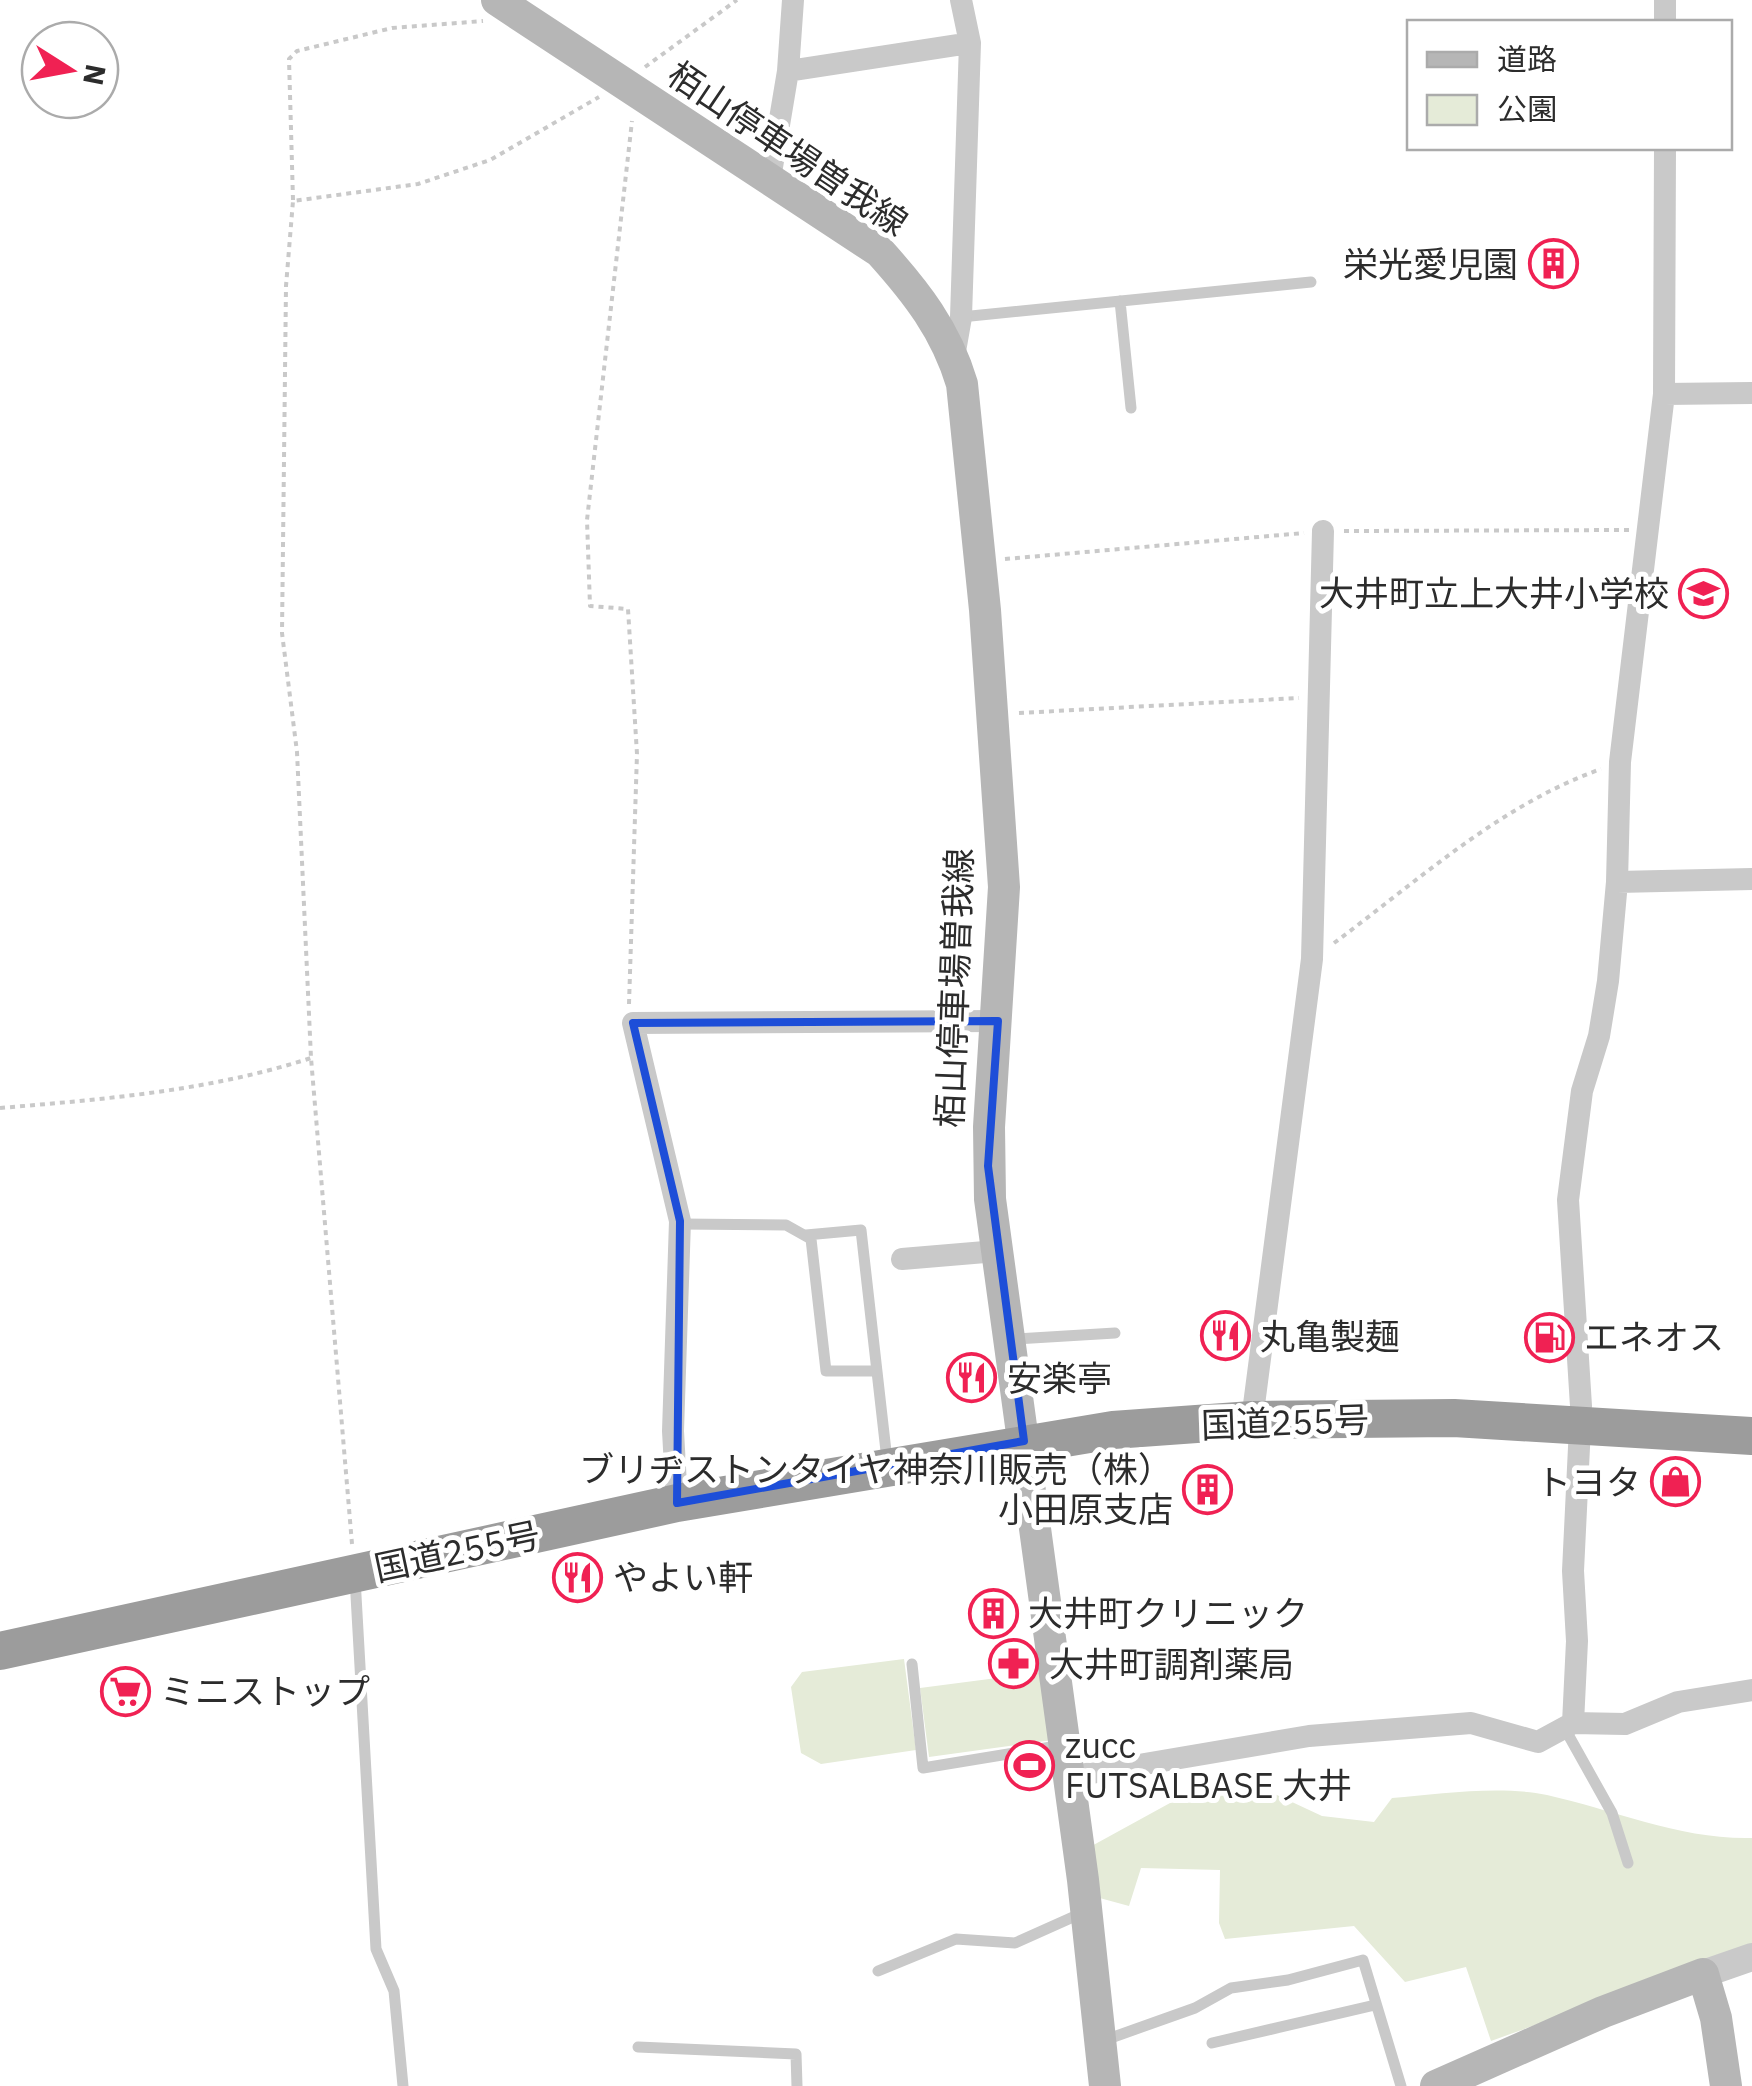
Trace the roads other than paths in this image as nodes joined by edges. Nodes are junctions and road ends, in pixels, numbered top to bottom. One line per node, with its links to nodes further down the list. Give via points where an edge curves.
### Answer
1 (792, 0): 5 (street)
2 (961, 0): 4 (street)
3 (510, 9): 7 (main road, 栢山停車場曽我線)
4 (970, 43): 5 (street); 10 (street)
5 (788, 71): 7 (street)
6 (1665, 150): 13 (street)
7 (770, 179): 11 (main road, 栢山停車場曽我線, via 880,252 924,301)
8 (1311, 282): 9 (lane)
9 (1120, 301): 10 (lane); 14 (lane)
10 (961, 317): 11 (street)
11 (954, 357): 18 (main road, 栢山停車場曽我線, via 968,416 1004,886)
12 (1752, 393): 13 (street)
13 (1664, 394): 17 (street, via 1620,762)
14 (1131, 408)
15 (1323, 531): 26 (street, via 1312,958)
16 (1752, 879): 17 (street)
17 (1618, 882): 27 (street, via 1608,981 1582,1091 1568,1200)
18 (998, 1021): 19 (street, via 633,1024); 21 (main road, 栢山停車場曽我線, via 988,1166)
19 (680, 1224): 20 (lane, via 786,1225); 31 (street)
20 (807, 1237): 25 (lane, via 826,1371); 25 (lane, via 861,1230)
21 (997, 1252): 22 (street); 24 (main road, 栢山停車場曽我線)
22 (902, 1259)
23 (1115, 1333): 24 (lane)
24 (1009, 1339): 29 (main road, 栢山停車場曽我線)
25 (877, 1372): 30 (lane)
26 (1252, 1420): 27 (highway, 国道255号, via 1454,1418); 29 (highway, 国道255号)
27 (1581, 1425): 28 (highway, 国道255号); 36 (street)
28 (1752, 1436)
29 (1024, 1441): 30 (highway, 国道255号); 37 (main road, 栢山停車場曽我線)
30 (888, 1464): 31 (highway, 国道255号)
31 (677, 1502): 32 (highway, 国道255号)
32 (354, 1574): 33 (highway, 国道255号); 47 (lane, via 376,1949 394,1991)
33 (0, 1651)
34 (912, 1664): 37 (lane, via 923,1768)
35 (1752, 1690): 36 (street, via 1678,1702 1624,1724)
36 (1569, 1726): 37 (street, via 1538,1742 1470,1723); 38 (lane, via 1604,1795)
37 (1065, 1761): 39 (main road, 栢山停車場曽我線)
38 (1628, 1864)
39 (1086, 1911): 41 (lane, via 1015,1943 956,1940); 44 (main road, 栢山停車場曽我線)
40 (1752, 1958): 42 (street)
41 (878, 1971)
42 (1704, 1974): 51 (main road); 52 (main road)
43 (1375, 2005): 44 (lane, via 1364,1960 1232,1988); 45 (lane); 50 (lane)
44 (1101, 2042): 49 (main road, 栢山停車場曽我線)
45 (1212, 2043)
46 (638, 2047): 48 (lane, via 796,2054)
47 (403, 2086)
48 (797, 2086)
49 (1105, 2086)
50 (1401, 2086)
51 (1436, 2086)
52 (1726, 2086)

